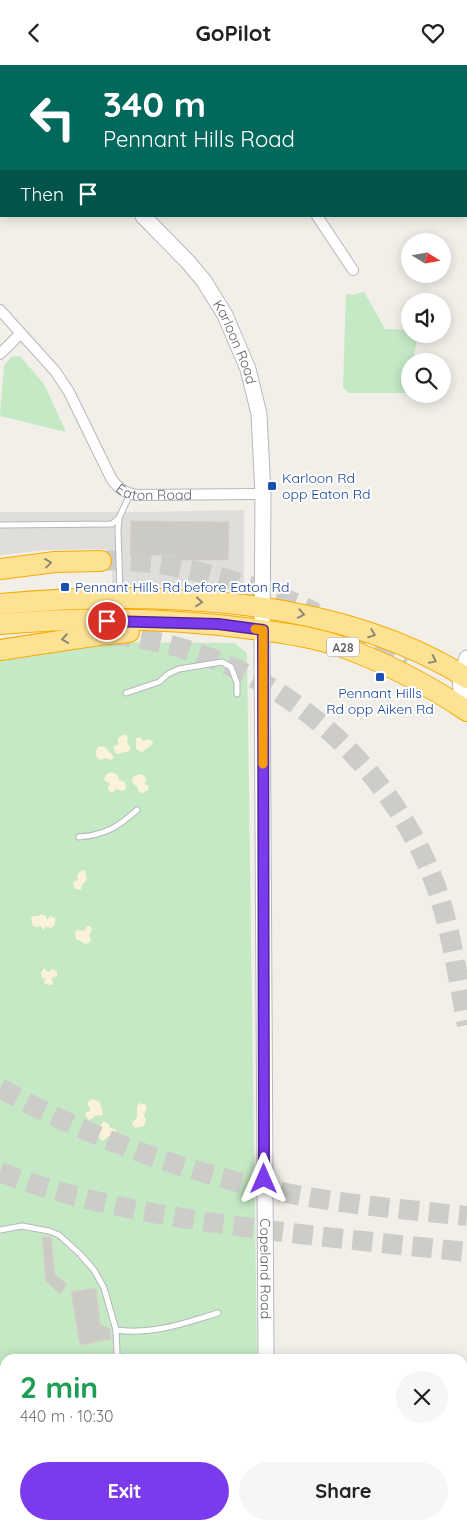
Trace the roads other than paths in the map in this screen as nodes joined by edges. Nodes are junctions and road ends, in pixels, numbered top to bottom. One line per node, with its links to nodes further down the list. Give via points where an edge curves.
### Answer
1 (144, 217): 8 (main road, Karloon Road, via 204,281 238,342 259,414)
2 (318, 217): 3 (street)
3 (353, 270)
4 (0, 311): 5 (street, Eaton Road)
5 (20, 334): 6 (street); 7 (street, Eaton Road, via 69,392 111,478)
6 (0, 354)
7 (130, 494): 8 (street, Eaton Road); 9 (lane)
8 (263, 494): 15 (main road)
9 (119, 518): 10 (lane, via 112,524); 13 (lane)
10 (0, 525)
11 (101, 561): 12 (highway, one-way to 11, via 55,562)
12 (0, 569)
13 (120, 599): 14 (highway, A28); 15 (highway, A28, one-way to 15)
14 (0, 604)
15 (263, 609): 18 (main road, Copeland Road); 20 (highway, A28, one-way to 20, via 316,617 359,629 405,647)
16 (0, 624): 17 (highway, A28, via 88,620)
17 (218, 624): 18 (highway, A28); 19 (highway, one-way to 19, via 99,635)
18 (263, 630): 20 (highway, A28, via 299,636 341,647 385,664); 30 (main road, Copeland Road)
19 (0, 649)
20 (455, 679): 23 (highway, A28); 23 (main road)
21 (126, 693): 22 (lane, via 159,682 179,669 222,662 231,667)
22 (237, 694)
23 (467, 710)
24 (137, 810): 25 (lane, via 112,829)
25 (79, 837)
26 (0, 1230): 28 (lane, via 22,1226 59,1235 94,1269 104,1288)
27 (218, 1313): 28 (lane, via 160,1330 134,1333)
28 (116, 1330): 29 (lane)
29 (116, 1354)
30 (266, 1354)

